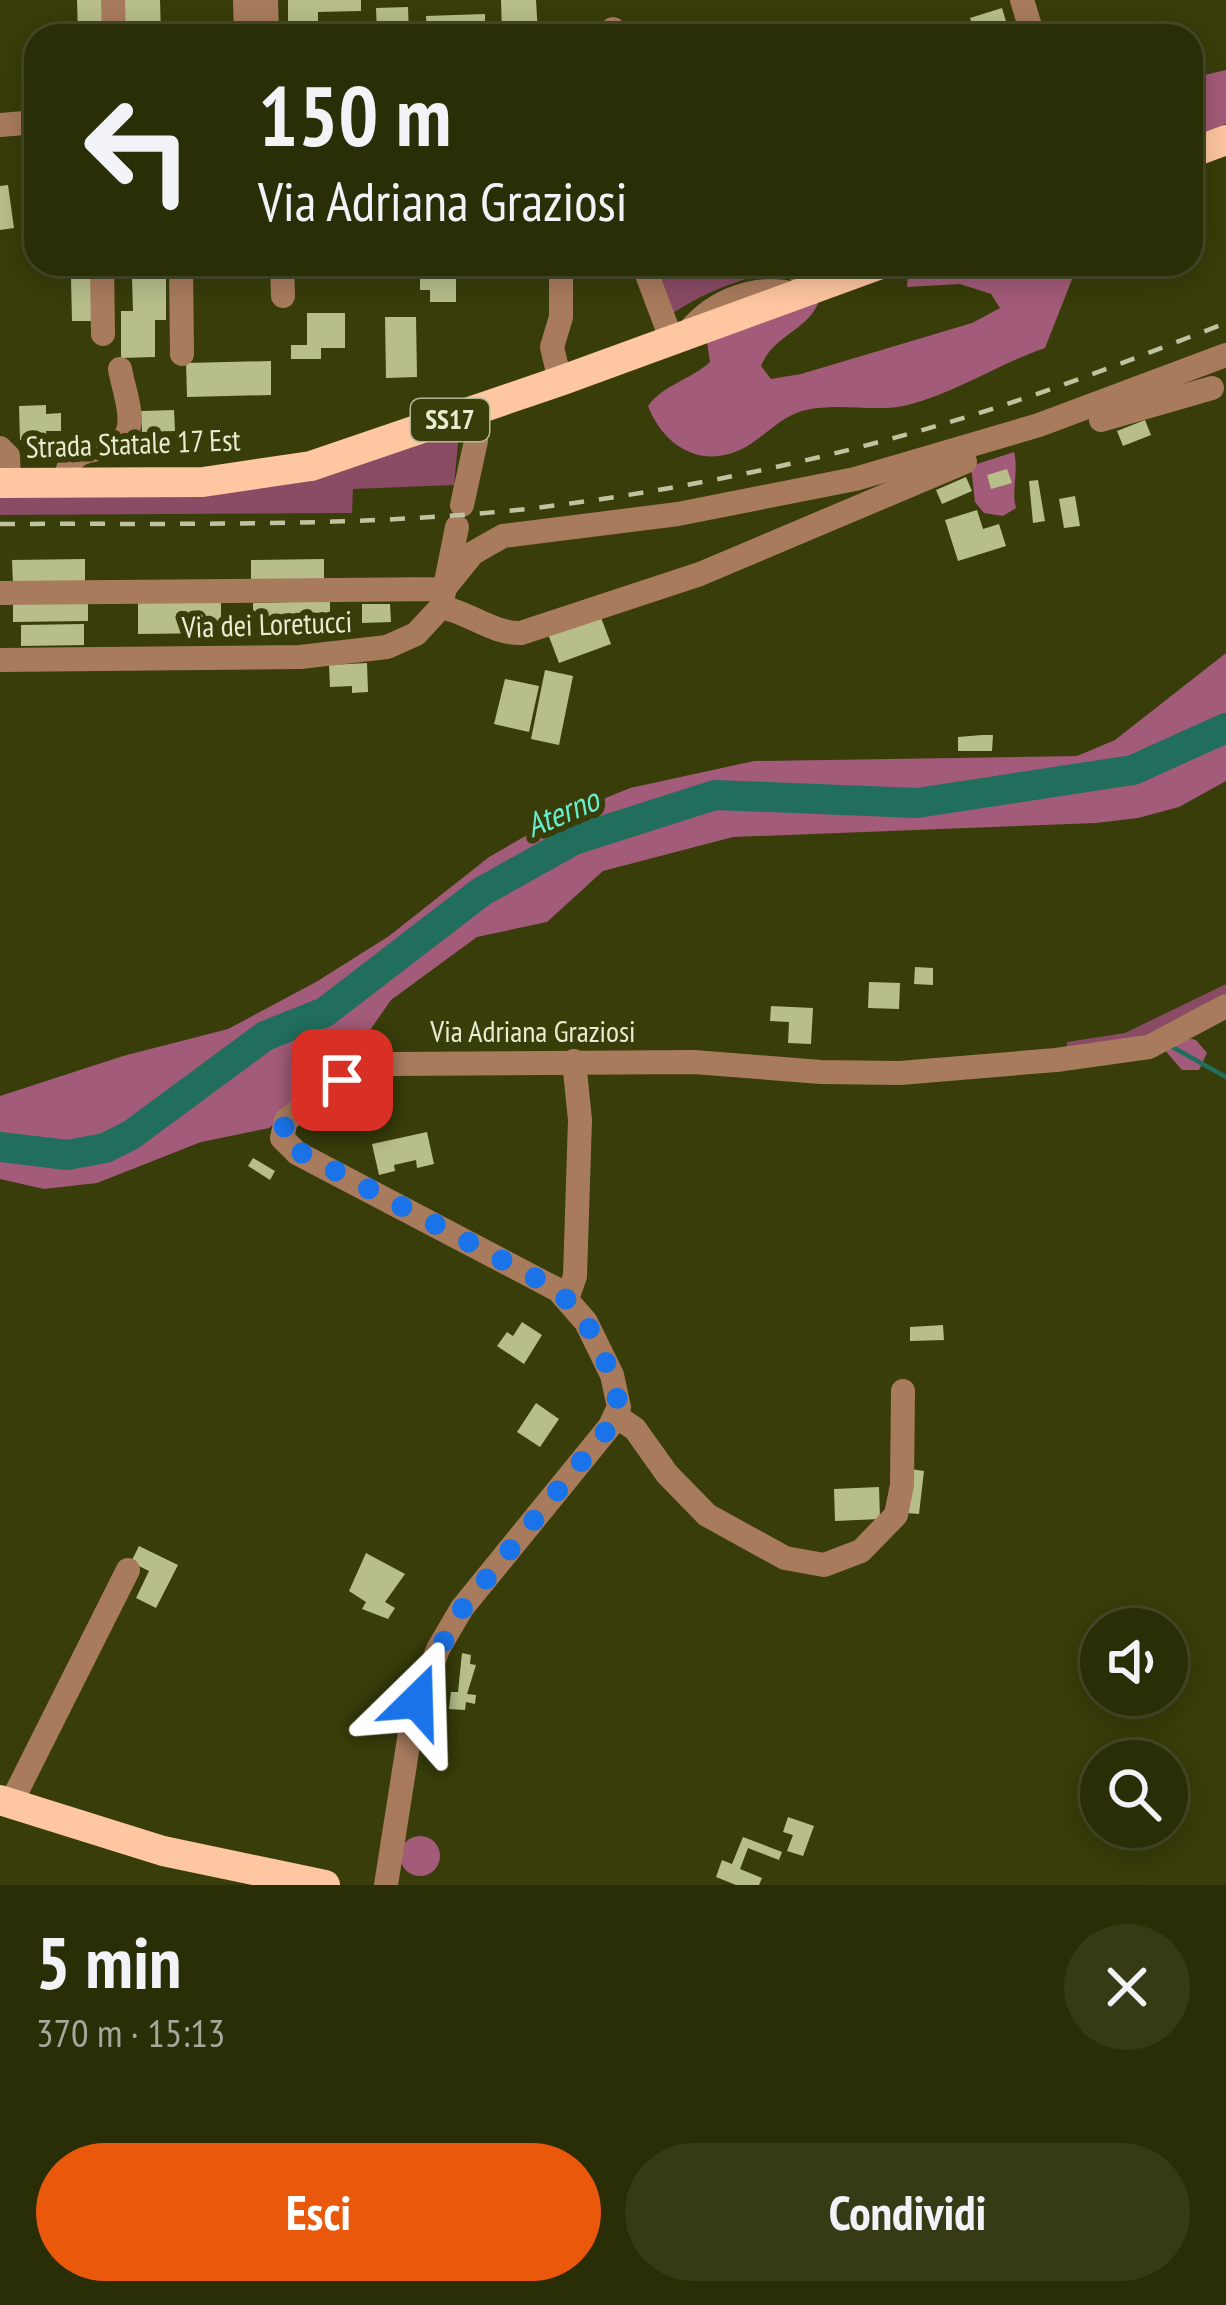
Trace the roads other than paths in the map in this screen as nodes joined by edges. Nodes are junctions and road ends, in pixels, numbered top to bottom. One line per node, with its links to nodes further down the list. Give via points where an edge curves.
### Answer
1 (102, 276): 8 (street)
2 (181, 276): 10 (street)
3 (282, 276): 7 (street)
4 (561, 276): 13 (street, via 551,347)
5 (649, 276): 9 (street)
6 (801, 283): 9 (main road, Strada Statale 17 Est / SS17)
7 (283, 296)
8 (103, 334)
9 (679, 339): 13 (main road, Strada Statale 17 Est / SS17)
10 (182, 353)
11 (1226, 355): 17 (street)
12 (120, 370): 19 (street, via 127,434 75,456)
13 (560, 381): 15 (main road, Strada Statale 17 Est / SS17)
14 (1212, 388): 17 (street)
15 (472, 412): 19 (main road, Strada Statale 17 Est / SS17, via 259,476); 21 (street, via 476,440)
16 (0, 448): 18 (street, via 8,456)
17 (889, 482): 21 (street, via 700,574 520,633); 21 (street, via 510,534 478,549 457,598)
18 (4, 483): 19 (main road, Strada Statale 17 Est / SS17)
19 (66, 483)
20 (0, 593): 21 (street)
21 (442, 598): 22 (street, Via dei Loretucci, via 416,634 356,653)
22 (0, 660)
23 (1226, 1006): 24 (street, Via Adriana Graziosi, via 1149,1047 947,1069)
24 (574, 1061): 25 (street, via 580,1143 575,1276); 25 (street, Via Adriana Graziosi, via 371,1067 309,1101 281,1132 303,1157)
25 (567, 1299): 27 (street, Via Adriana Graziosi, via 612,1375)
26 (903, 1391): 27 (street, via 896,1515 862,1552 824,1565 772,1552 707,1515)
27 (616, 1416): 32 (street, via 438,1649 412,1720)
28 (128, 1570): 29 (street)
29 (5, 1802): 30 (main road)
30 (236, 1876): 31 (main road)
31 (325, 1885)
32 (386, 1885)

